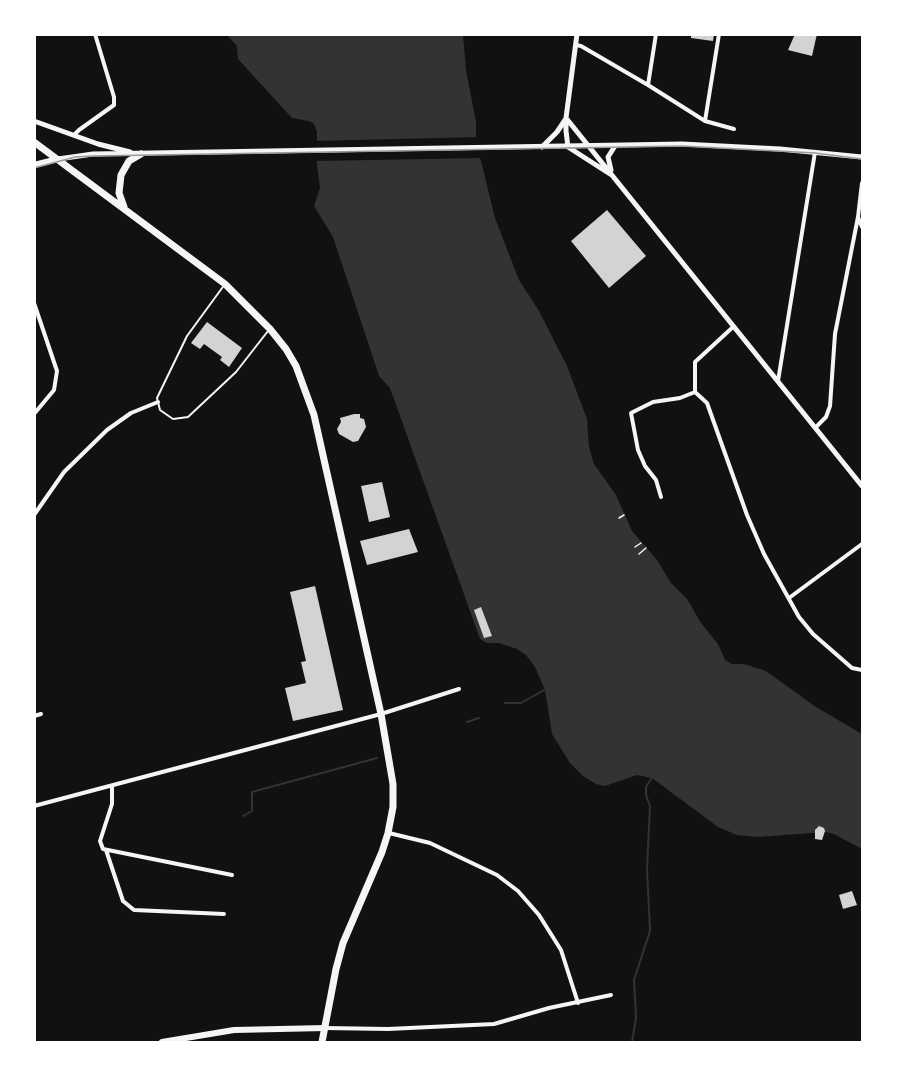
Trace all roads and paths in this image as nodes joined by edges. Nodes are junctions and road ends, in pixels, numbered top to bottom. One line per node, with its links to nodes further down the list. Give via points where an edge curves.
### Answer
1 (95, 34): 11 (street, via 114,105)
2 (578, 34): 5 (street)
3 (656, 34): 6 (street)
4 (719, 34): 9 (street)
5 (576, 45): 6 (street); 7 (street)
6 (648, 85): 9 (street)
7 (566, 118): 13 (street); 15 (street); 16 (street)
8 (34, 121): 11 (street)
9 (705, 122): 10 (street)
10 (734, 129)
11 (74, 135): 18 (street)
12 (34, 142): 20 (main road)
13 (590, 146): 14 (street); 16 (street); 22 (street)
14 (615, 146): 17 (street, via 682,144); 22 (street, via 608,157)
15 (542, 147): 16 (street); 18 (street)
16 (568, 147): 22 (street)
17 (815, 152): 19 (street); 31 (street)
18 (141, 154): 20 (street); 24 (main road, via 125,165 121,175 119,193)
19 (862, 157)
20 (58, 159): 21 (main road); 24 (main road)
21 (34, 165)
22 (613, 174): 29 (street)
23 (862, 183): 25 (street)
24 (125, 209): 27 (main road)
25 (858, 217): 26 (street); 35 (street, via 835,334 829,410)
26 (862, 227)
27 (225, 284): 30 (main road); 33 (lane, via 187,336)
28 (34, 303): 34 (street, via 57,371 54,390)
29 (734, 326): 31 (street); 32 (street, via 695,362)
30 (270, 329): 33 (lane, via 236,372 188,417 173,419 160,410); 50 (main road, via 296,366 314,415)
31 (778, 381): 35 (street)
32 (695, 392): 37 (street, via 653,402 631,413 638,450); 46 (street, via 707,403 747,515)
33 (158, 402): 38 (street, via 131,413 106,430 64,472)
34 (34, 414)
35 (816, 427): 36 (street)
36 (862, 486)
37 (661, 497)
38 (34, 515)
39 (624, 515): 40 (path)
40 (619, 518)
41 (641, 543): 43 (path)
42 (862, 544): 46 (street)
43 (634, 548)
44 (646, 548): 45 (path)
45 (639, 554)
46 (789, 598): 47 (street, via 813,634 852,668)
47 (862, 670)
48 (459, 689): 50 (street)
49 (41, 714): 51 (street)
50 (381, 714): 52 (street); 54 (main road, via 393,784)
51 (34, 716)
52 (112, 786): 53 (street); 55 (street, via 112,804 100,841)
53 (34, 806)
54 (388, 833): 59 (street, via 430,843 497,875 518,891 561,950); 60 (main road, via 344,943)
55 (106, 849): 56 (street); 57 (street, via 123,901 134,910)
56 (232, 875)
57 (224, 914)
58 (611, 995): 59 (street)
59 (578, 1003): 60 (street, via 494,1024)
60 (325, 1028): 61 (main road, via 234,1030); 62 (main road)
61 (162, 1042)
62 (322, 1042)

